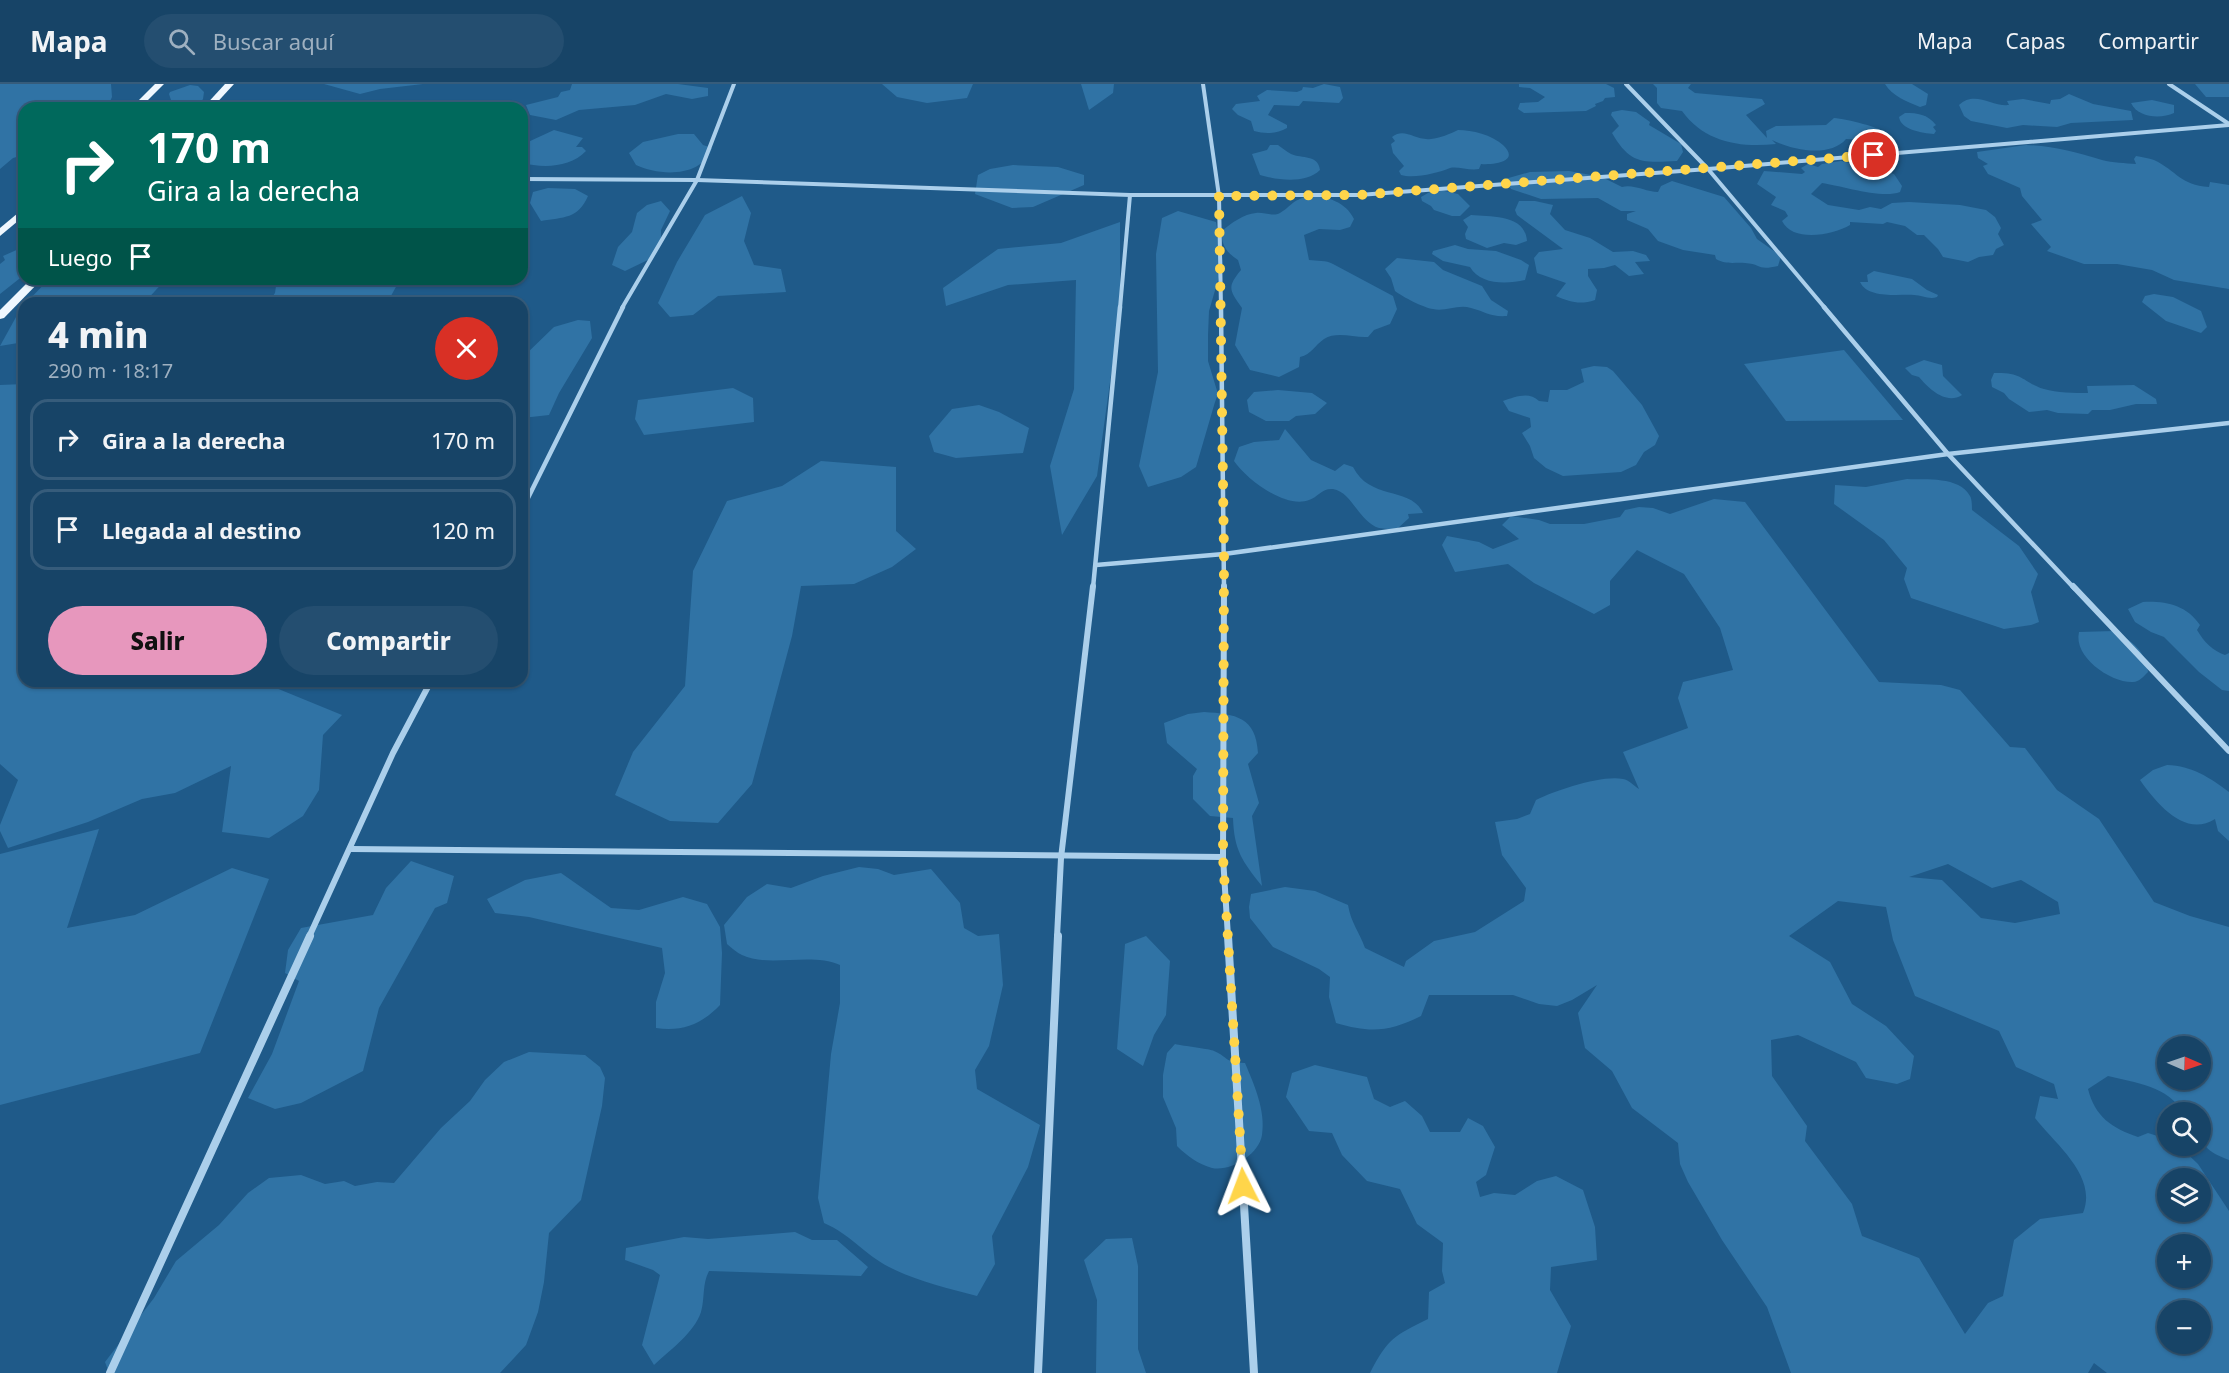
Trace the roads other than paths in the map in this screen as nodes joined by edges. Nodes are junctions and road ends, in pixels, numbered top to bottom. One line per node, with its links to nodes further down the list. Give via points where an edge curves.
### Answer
1 (160, 84): 7 (main road)
2 (230, 84): 8 (main road)
3 (734, 84): 12 (street)
4 (1203, 84): 14 (street)
5 (1626, 84): 10 (street)
6 (2169, 84): 9 (street)
7 (141, 102)
8 (213, 102)
9 (2229, 125): 10 (street)
10 (1708, 169): 14 (street, via 1359,195); 22 (street)
11 (528, 178): 12 (street)
12 (697, 180): 13 (street); 23 (street, via 624,304)
13 (1130, 195): 14 (street); 25 (street)
14 (1219, 196): 24 (street)
15 (18, 216): 16 (main road)
16 (0, 233)
17 (31, 285): 18 (main road)
18 (19, 297)
19 (18, 298): 20 (main road)
20 (0, 316)
21 (2229, 423): 22 (street)
22 (1948, 454): 24 (street); 27 (street)
23 (528, 498)
24 (1224, 554): 25 (street); 29 (street)
25 (1096, 565): 30 (street)
26 (428, 687): 28 (street, via 393,753)
27 (2229, 751)
28 (351, 849): 30 (street); 31 (street)
29 (1223, 857): 30 (street); 33 (street)
30 (1061, 858): 32 (street)
31 (110, 1373)
32 (1038, 1373)
33 (1254, 1373)

